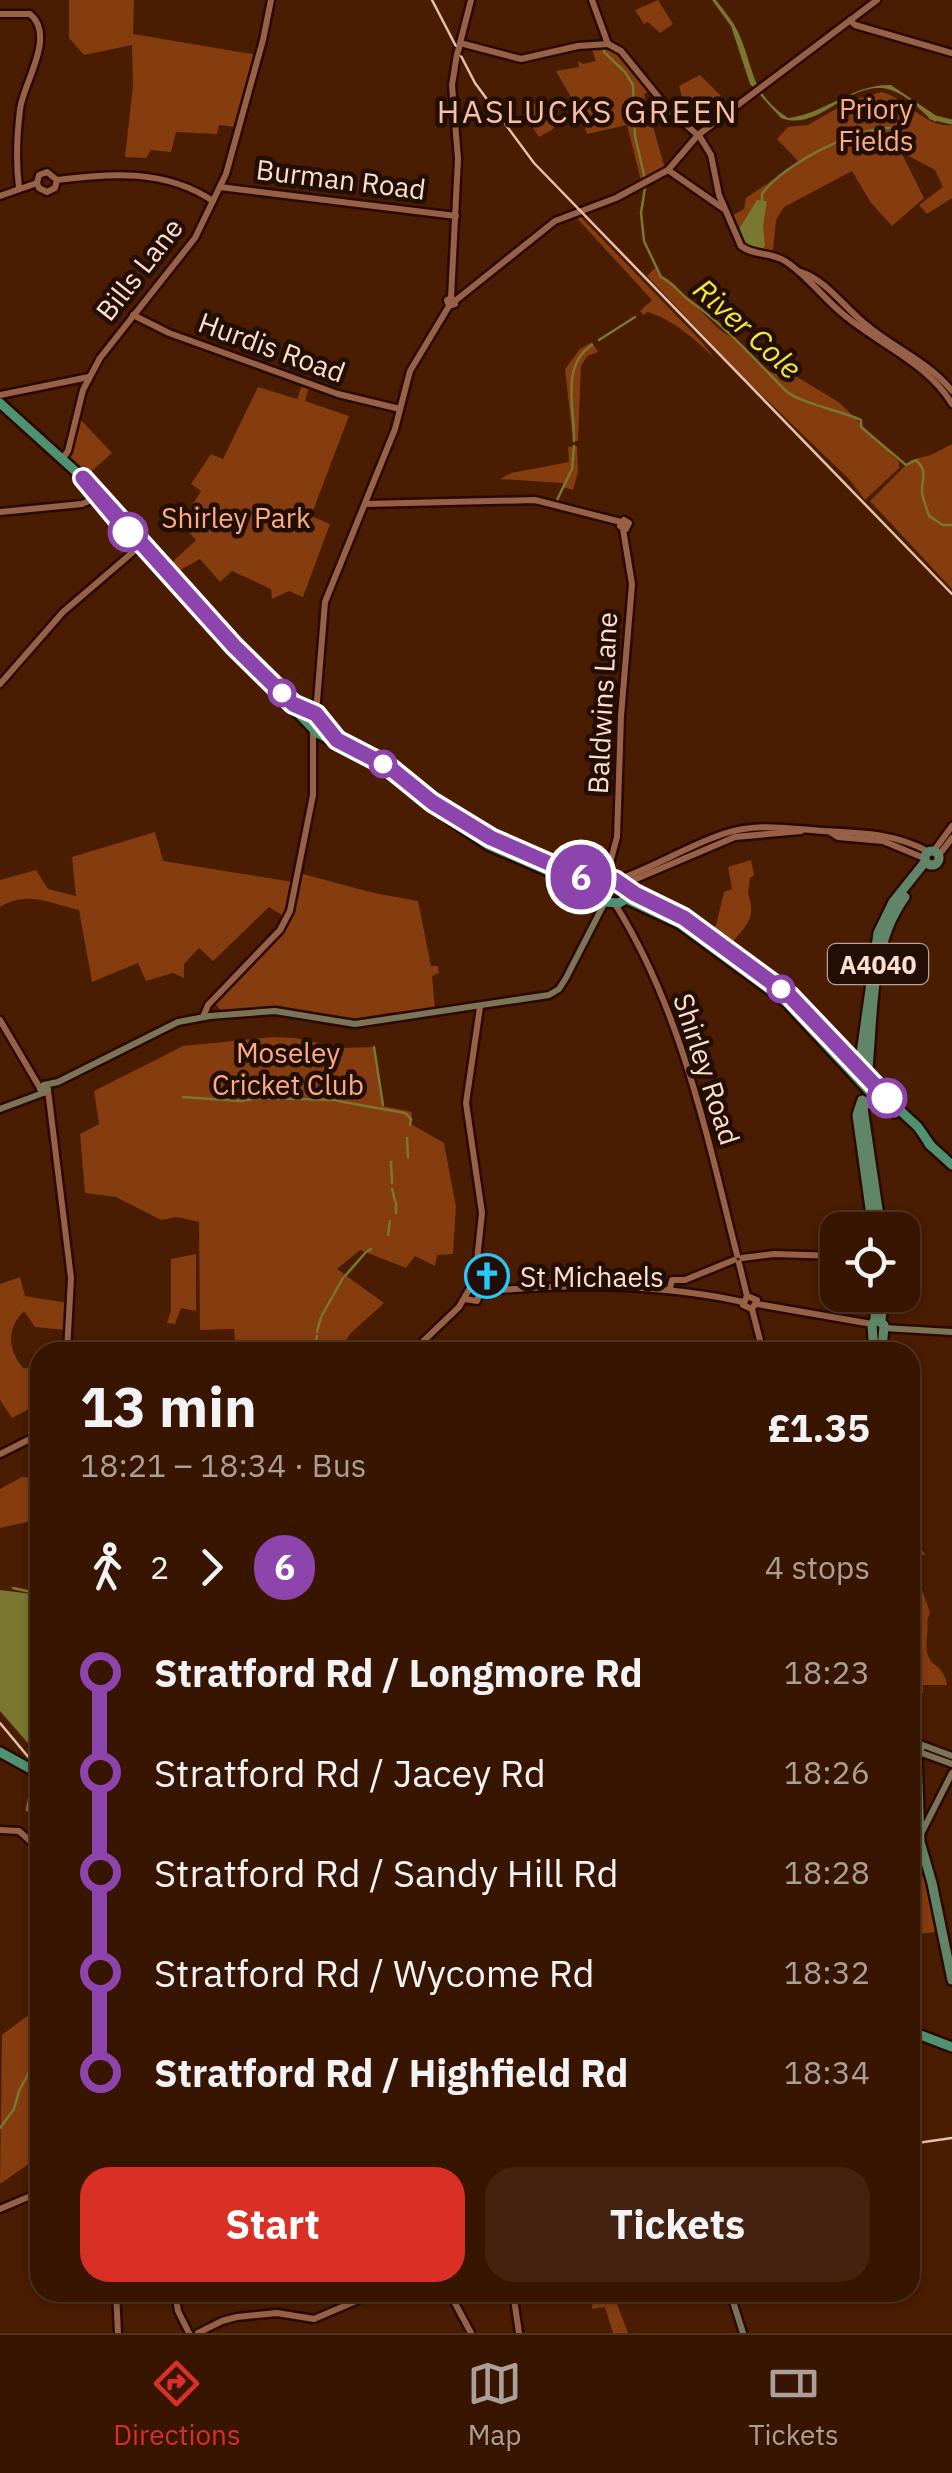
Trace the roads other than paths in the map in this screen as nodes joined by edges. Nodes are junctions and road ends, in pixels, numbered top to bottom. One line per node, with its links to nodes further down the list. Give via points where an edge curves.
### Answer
1 (271, 0): 15 (street, Bills Lane)
2 (470, 0): 8 (street)
3 (592, 0): 7 (street)
4 (878, 0): 6 (street)
5 (0, 14): 14 (street, via 34,18 38,58 20,109)
6 (850, 20): 9 (street); 10 (street)
7 (603, 44): 8 (street, via 521,59); 10 (street, via 621,51)
8 (459, 49): 19 (street, via 452,85)
9 (952, 53)
10 (698, 135): 11 (street); 18 (street, via 711,155)
11 (668, 170): 18 (street); 20 (street, via 555,221)
12 (56, 180): 13 (street, via 46,172); 13 (street, via 47,192); 17 (street, via 146,176)
13 (37, 183): 14 (street)
14 (19, 188): 16 (street)
15 (220, 188): 17 (street, Bills Lane); 19 (street, Burman Road)
16 (0, 196)
17 (213, 201): 21 (street, Bills Lane, via 191,243)
18 (725, 210): 22 (street, via 743,248 780,258 817,279)
19 (456, 216): 20 (street)
20 (452, 301): 27 (street, via 415,360)
21 (133, 314): 23 (street, Bills Lane); 27 (street, Hurdis Road, via 169,334)
22 (897, 349): 24 (street); 26 (street)
23 (89, 378): 25 (street); 28 (street, Bills Lane)
24 (952, 391)
25 (0, 399): 28 (highway)
26 (952, 404)
27 (400, 409): 31 (street)
28 (62, 458): 29 (highway)
29 (83, 478): 30 (highway); 33 (highway)
30 (98, 498): 32 (street); 33 (highway)
31 (365, 504): 36 (street, via 324,605); 45 (street, Baldwins Lane, via 536,500 622,526 632,584 618,838)
32 (0, 512)
33 (141, 544): 34 (street, via 64,612); 35 (highway)
34 (0, 684)
35 (294, 707): 36 (highway); 37 (highway)
36 (312, 710): 37 (street); 38 (street, via 324,730); 39 (highway, via 337,740 389,767)
37 (312, 728): 38 (highway)
38 (318, 739): 39 (highway, via 387,770); 49 (street, via 290,911)
39 (449, 817): 45 (highway, via 536,863)
40 (952, 826): 43 (street)
41 (952, 838): 43 (street)
42 (697, 849): 43 (street, via 744,834 806,830 883,841); 45 (street); 46 (street, via 629,882)
43 (931, 857): 44 (main road); 51 (main road, A4040, via 886,922)
44 (952, 866)
45 (602, 882): 46 (highway); 47 (highway, via 597,898)
46 (626, 892): 47 (highway); 51 (highway, via 741,964)
47 (610, 903): 48 (main road, via 555,993); 60 (street, Shirley Road, via 642,951 682,1056)
48 (480, 1007): 49 (main road, via 354,1024 279,1012); 62 (street, via 466,1103 482,1225)
49 (204, 1013): 52 (main road)
50 (0, 1020): 52 (street)
51 (861, 1068): 53 (highway)
52 (44, 1090): 54 (main road); 69 (street, via 71,1278)
53 (874, 1092): 55 (highway); 56 (main road, via 860,1102)
54 (0, 1109)
55 (952, 1164)
56 (874, 1204): 57 (main road); 58 (main road)
57 (874, 1212)
58 (876, 1212)
59 (820, 1255): 60 (street)
60 (738, 1259): 61 (street); 63 (street, Shirley Road)
61 (673, 1284): 62 (street); 63 (street)
62 (476, 1289): 70 (street, via 477,1301 465,1299)
63 (745, 1299): 64 (street, via 754,1297)
64 (754, 1307): 67 (street); 71 (street)
65 (877, 1312): 67 (main road)
66 (881, 1312): 67 (main road)
67 (878, 1326): 68 (main road); 72 (main road)
68 (952, 1332)
69 (67, 1342)
70 (422, 1342)
71 (761, 1342)
72 (878, 1342)
73 (30, 1439): 74 (street)
74 (0, 1454)
75 (920, 1746): 78 (main road)
76 (920, 1748): 79 (main road)
77 (0, 1752): 80 (highway)
78 (952, 1756)
79 (952, 1764)
80 (30, 1769)
81 (952, 1773): 83 (main road)
82 (0, 1830): 84 (street, via 16,1830)
83 (920, 1838)
84 (30, 1840)
85 (920, 1861): 86 (main road)
86 (952, 1980)
87 (920, 2035): 88 (highway)
88 (952, 2047)
89 (30, 2196): 90 (street)
90 (0, 2209)
91 (116, 2302): 97 (street)
92 (176, 2302): 98 (street)
93 (353, 2302): 99 (street, via 314,2319 277,2313 237,2317)
94 (454, 2302): 100 (street)
95 (514, 2302): 101 (street)
96 (733, 2302): 102 (main road)
97 (118, 2333)
98 (189, 2333)
99 (198, 2333)
100 (471, 2333)
101 (519, 2333)
102 (742, 2333)

